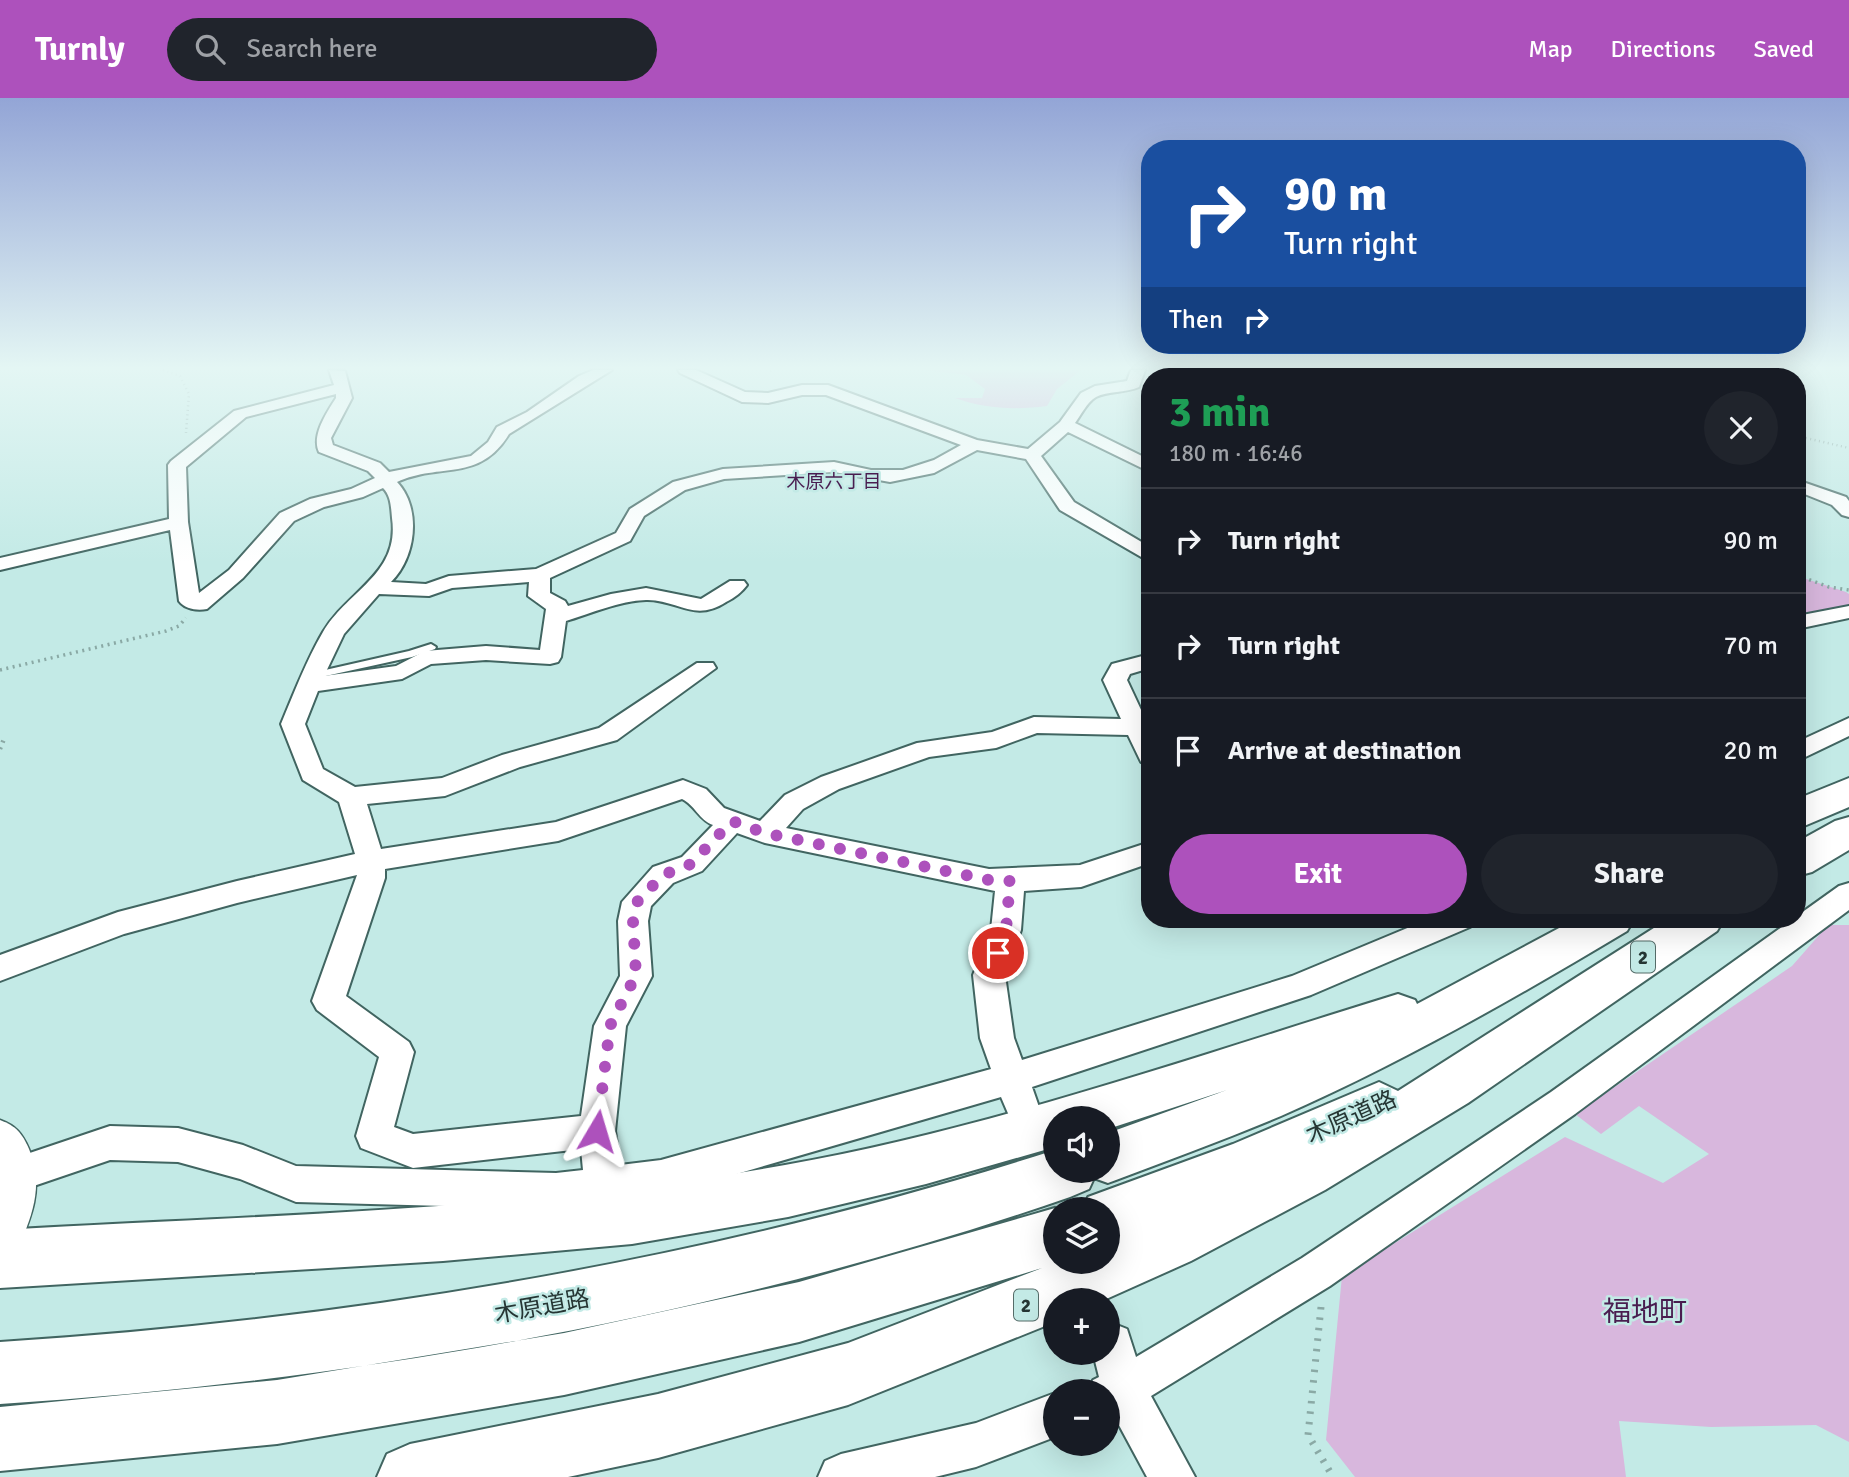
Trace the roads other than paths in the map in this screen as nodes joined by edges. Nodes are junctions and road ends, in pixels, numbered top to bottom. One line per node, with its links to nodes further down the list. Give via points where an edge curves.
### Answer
1 (215, 434): 13 (street, via 177,465)
2 (325, 434): 10 (street, via 325,448 363,461)
3 (501, 434): 10 (street, via 476,460)
4 (945, 434): 7 (street)
5 (1055, 434): 8 (street)
6 (1085, 434): 9 (street)
7 (974, 444): 8 (street); 16 (street, via 944,464 894,477 834,467 701,479 678,486 637,513 624,537)
8 (1032, 455): 14 (street, via 1067,506)
9 (1141, 462)
10 (384, 480): 13 (street, via 287,517 236,574 199,604 190,601); 18 (street, via 398,493 401,553)
11 (1806, 488): 12 (street, via 1839,501)
12 (1849, 511)
13 (179, 522): 15 (street)
14 (1141, 551)
15 (0, 564)
16 (540, 575): 18 (street, via 449,582 429,590); 20 (street, via 539,596 557,606)
17 (737, 585): 20 (street, via 709,604 646,594)
18 (374, 588): 25 (street, via 334,632)
19 (1849, 612): 21 (street)
20 (555, 617): 25 (street, via 550,657 499,653 425,658 402,672)
21 (1806, 621)
22 (431, 647): 25 (lane)
23 (1141, 663): 27 (street, via 1120,669 1115,680)
24 (705, 668): 31 (street, via 608,734 511,761 445,787)
25 (310, 680): 31 (street, via 293,724 312,774)
26 (1849, 726): 29 (street)
27 (1135, 727): 28 (street); 35 (street, via 1034,725 996,740 926,749 830,783 794,802)
28 (1141, 739)
29 (1806, 748)
30 (1849, 791): 32 (highway)
31 (351, 797): 38 (street)
32 (1806, 811)
33 (732, 821): 35 (street); 38 (street, via 714,815 697,795 682,789 558,831); 51 (street, via 691,864 663,875 637,902 633,921 636,975 610,1026)
34 (1849, 831): 37 (highway)
35 (765, 833): 39 (street)
36 (1141, 855): 39 (street, via 1081,876)
37 (1806, 856)
38 (371, 861): 47 (street, via 118,924); 51 (street, via 371,878 328,1001 397,1052 374,1136 413,1151)
39 (1010, 881): 49 (street, via 1006,930 989,975 998,1038)
40 (1847, 898): 45 (street)
41 (1438, 928): 49 (street)
42 (1597, 928): 46 (highway, 2)
43 (1688, 928): 48 (highway, 2)
44 (1805, 928): 61 (street, via 1563,1103 1316,1272)
45 (1806, 928)
46 (1542, 960): 50 (highway, via 1382,1020); 52 (highway, 2, via 1381,1046 1213,1120)
47 (0, 968)
48 (1584, 995): 56 (highway, 木原道路 / 2, via 1422,1085 1243,1166); 65 (highway, 2, via 1450,1087 1306,1172 1171,1241 1015,1310 848,1374 658,1426)
49 (1029, 1103): 55 (street); 59 (highway, via 926,1159 788,1191 632,1217)
50 (1108, 1106)
51 (597, 1131): 55 (street)
52 (1120, 1153)
53 (8, 1157): 55 (street, via 110,1143 178,1146 243,1162 296,1184 556,1191); 57 (street, via 10,1216)
54 (1043, 1181): 60 (highway, 木原道路, via 805,1250 567,1303 304,1344)
55 (604, 1186)
56 (1120, 1212)
57 (0, 1237)
58 (1043, 1240): 64 (highway, via 799,1312 564,1364 277,1412)
59 (0, 1259)
60 (17, 1372)
61 (1120, 1390)
62 (1120, 1398): 67 (street)
63 (1043, 1420): 66 (street, via 976,1445)
64 (0, 1438)
65 (410, 1477)
66 (841, 1477)
67 (1172, 1477)

